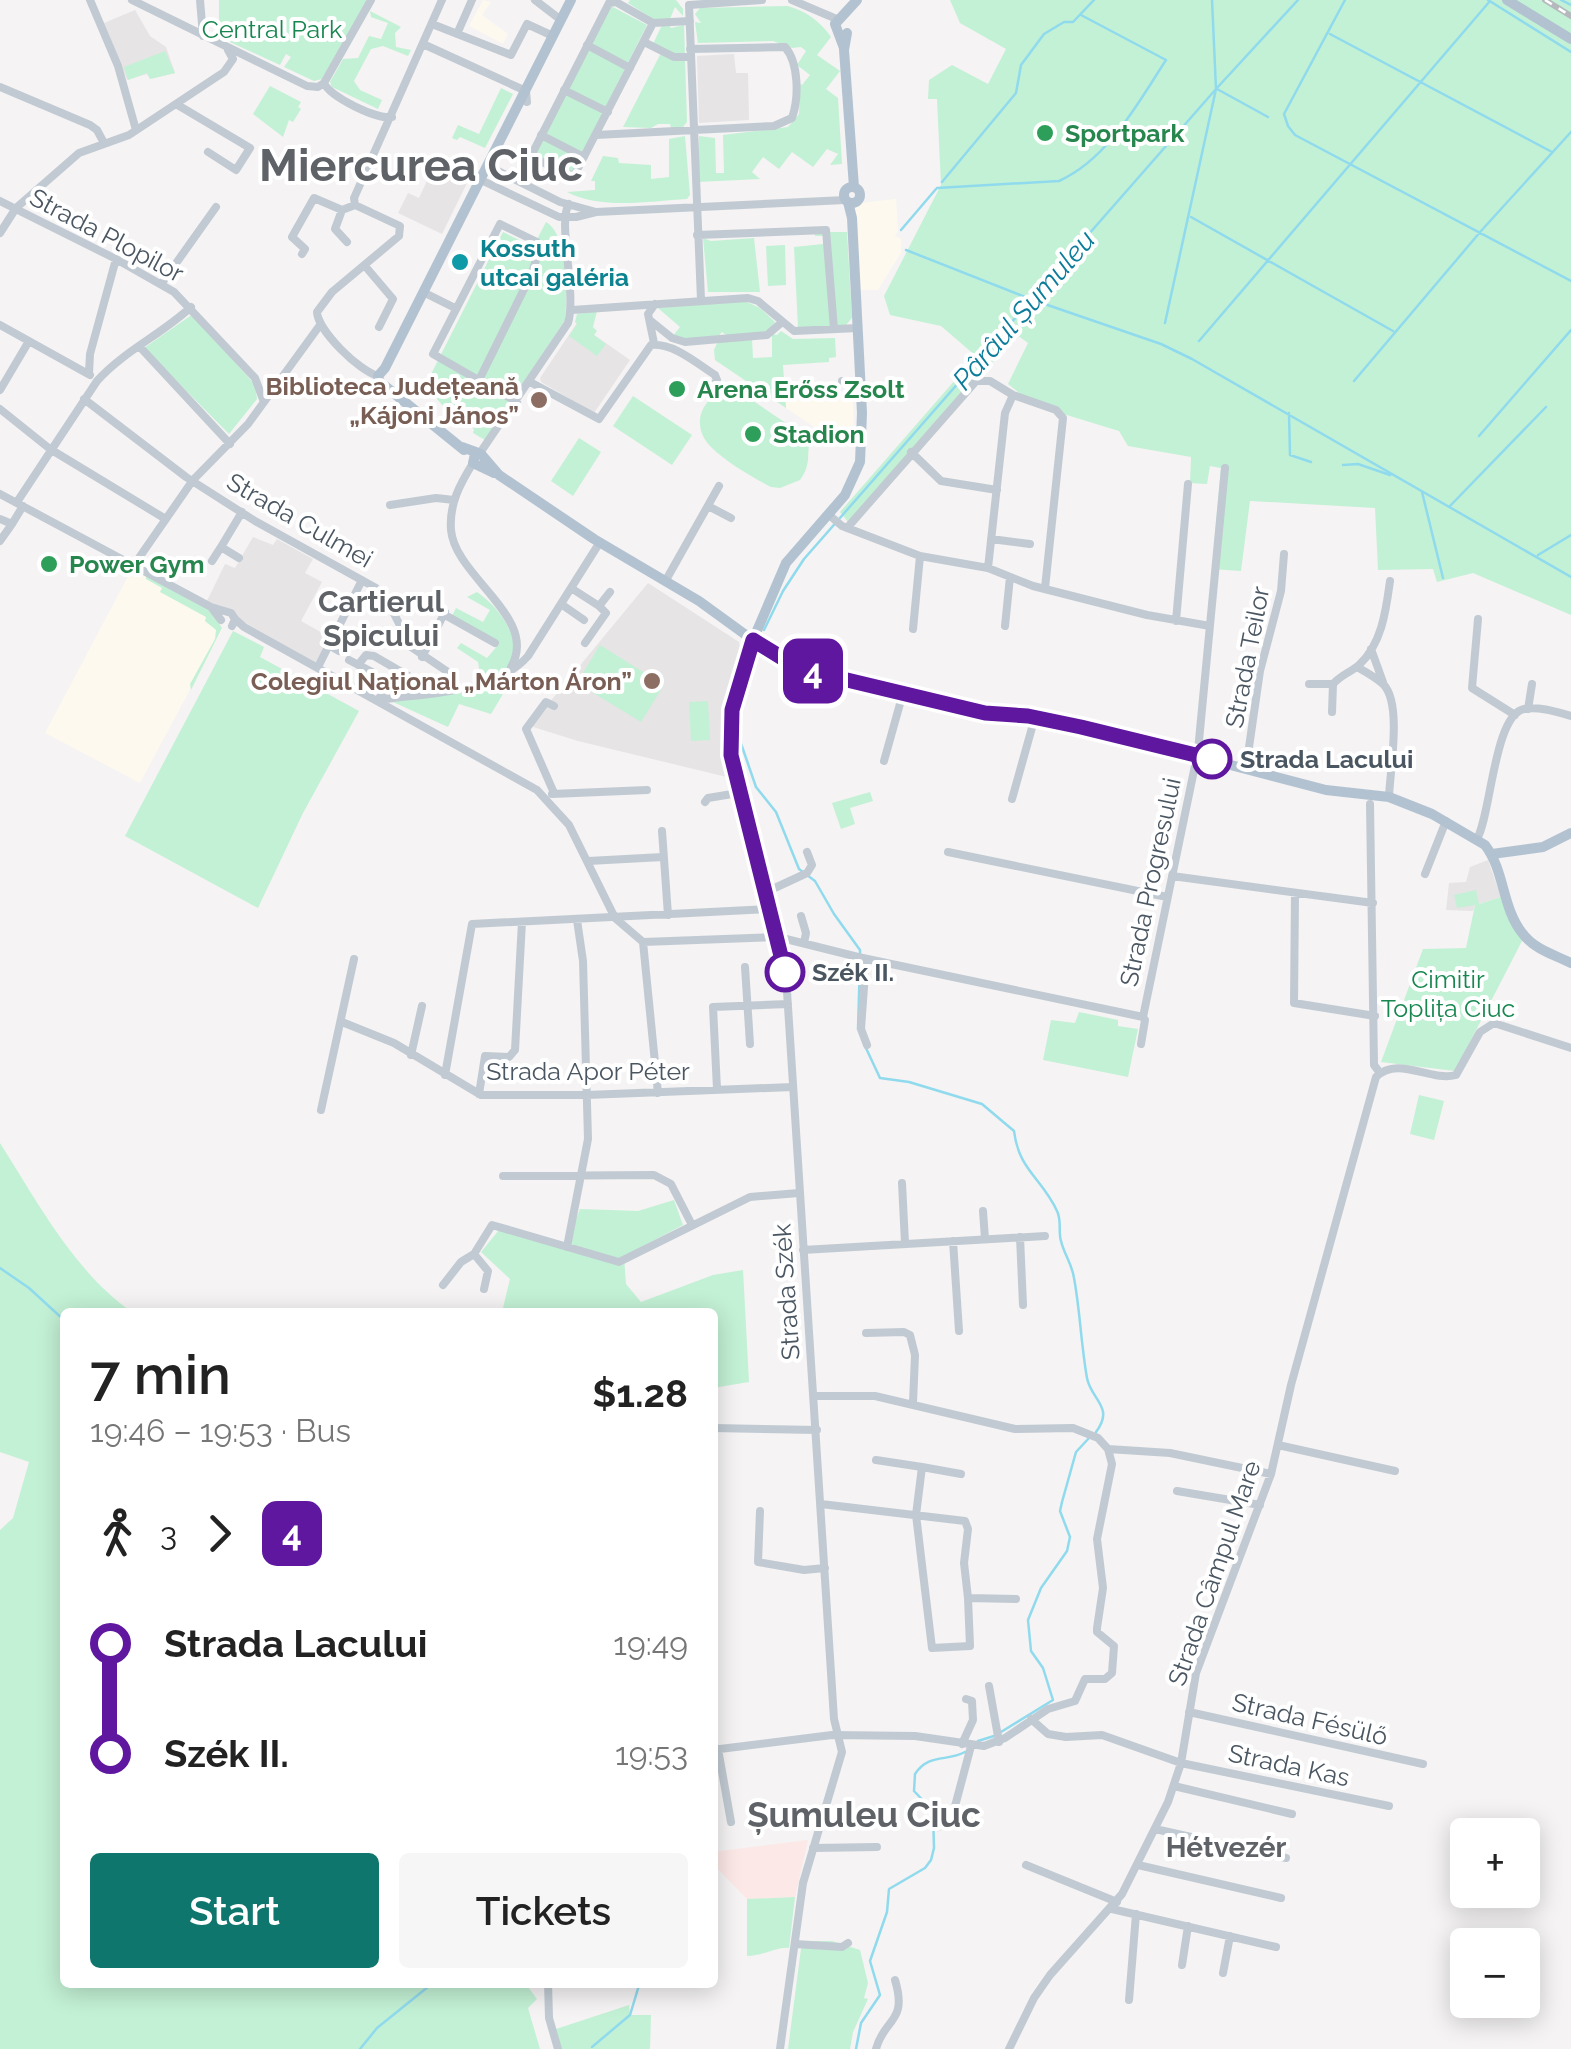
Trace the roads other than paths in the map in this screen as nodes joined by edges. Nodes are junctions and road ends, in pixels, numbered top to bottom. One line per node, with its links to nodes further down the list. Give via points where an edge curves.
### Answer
1 (90, 0): 36 (street)
2 (132, 0): 20 (street)
3 (200, 0): 20 (street)
4 (371, 0): 29 (street)
5 (442, 0): 17 (street)
6 (472, 0): 19 (street)
7 (575, 0): 14 (main road); 32 (main road)
8 (762, 0): 12 (street)
9 (792, 0): 18 (street)
10 (1507, 0): 22 (main road)
11 (540, 2): 14 (street)
12 (692, 2): 15 (street)
13 (856, 3): 18 (main road)
14 (561, 20): 21 (main road)
15 (690, 21): 16 (street); 27 (street)
16 (653, 23): 23 (street); 25 (street, via 609,3)
17 (432, 24): 19 (street); 24 (street)
18 (841, 26): 45 (main road)
19 (457, 34): 21 (street, via 511,55 528,24)
20 (203, 36): 26 (street)
21 (554, 36): 32 (main road)
22 (1571, 38)
23 (644, 42): 27 (street, via 674,57); 28 (street)
24 (423, 44): 32 (street); 35 (street)
25 (586, 46): 28 (street); 31 (street)
26 (228, 50): 29 (street, via 308,87); 33 (street, via 233,57 226,70)
27 (691, 53): 37 (street); 37 (street, via 780,45 794,64 795,109 787,122)
28 (630, 68): 34 (street)
29 (324, 83): 35 (street, via 333,95)
30 (0, 87): 40 (street, via 90,125)
31 (564, 90): 34 (street); 38 (street)
32 (527, 96): 43 (main road)
33 (176, 104): 36 (street); 41 (street, via 250,148 236,170)
34 (608, 112): 39 (street)
35 (391, 118): 47 (street)
36 (136, 130): 40 (street)
37 (693, 130): 39 (street); 48 (street)
38 (541, 135): 42 (street); 42 (street, via 531,156 570,176)
39 (596, 135): 42 (street)
40 (104, 144): 50 (street, via 79,153)
41 (208, 152)
42 (584, 157)
43 (491, 168): 44 (main road); 52 (street)
44 (484, 181): 53 (street); 58 (main road)
45 (849, 195): 48 (street); 74 (main road)
46 (0, 201): 50 (street, Strada Plopilor)
47 (355, 205): 51 (street); 61 (street, via 401,230)
48 (696, 206): 52 (street); 56 (street)
49 (216, 207): 62 (street)
50 (16, 208): 54 (street); 60 (street, Strada Plopilor)
51 (342, 210): 57 (street, via 334,228); 59 (street, via 310,201 292,240 306,250)
52 (572, 210): 53 (street); 53 (street, via 562,210); 55 (street)
53 (560, 219): 55 (street)
54 (0, 233)
55 (568, 236): 68 (street)
56 (698, 236): 64 (street); 75 (street, via 826,230)
57 (346, 242)
58 (452, 245): 63 (main road); 82 (main road)
59 (302, 254)
60 (116, 259): 62 (street, Strada Plopilor); 79 (street)
61 (364, 266): 72 (street, via 320,304); 73 (street, via 392,299)
62 (162, 283): 66 (street, Strada Plopilor)
63 (429, 295): 67 (street); 82 (main road)
64 (701, 300): 65 (street); 70 (street, via 752,298)
65 (654, 304): 68 (street); 69 (street)
66 (191, 307): 78 (street); 92 (street, Strada Plopilor, via 255,378)
67 (455, 308): 83 (street, via 433,354); 83 (street, via 498,224 538,243 531,276)
68 (572, 310): 87 (street)
69 (649, 318): 70 (street, via 685,342 769,335); 77 (street)
70 (781, 323): 75 (street, via 798,332)
71 (0, 325): 76 (street)
72 (320, 325): 82 (street, via 364,371); 92 (street)
73 (380, 327)
74 (858, 328): 75 (street); 86 (main road)
75 (834, 329)
76 (30, 341): 81 (street); 88 (street)
77 (654, 343): 87 (street, via 599,419); 89 (street, via 715,375)
78 (139, 346): 80 (street); 95 (street)
79 (90, 354): 80 (street); 81 (street)
80 (109, 368): 84 (street)
81 (88, 373): 84 (street)
82 (385, 377): 98 (main road, via 400,399)
83 (479, 380): 93 (street)
84 (98, 381): 91 (street)
85 (842, 381): 86 (street)
86 (860, 381): 113 (main road, via 859,466)
87 (530, 382): 93 (street)
88 (0, 390)
89 (710, 390)
90 (1013, 395): 97 (street, via 976,381); 103 (street); 133 (street, via 1064,418)
91 (84, 399): 96 (street); 100 (street, Strada Culmei)
92 (264, 402): 95 (street)
93 (517, 402): 98 (street)
94 (0, 409): 96 (street)
95 (230, 444): 100 (street)
96 (50, 450): 106 (street); 110 (street)
97 (911, 452): 103 (street, via 941,481); 113 (street)
98 (478, 459): 105 (street); 119 (main road)
99 (1225, 468): 141 (street)
100 (193, 480): 109 (street, Strada Culmei); 110 (street)
101 (1188, 484): 139 (street)
102 (718, 486): 108 (street)
103 (997, 490): 116 (street)
104 (0, 494): 106 (street)
105 (454, 500): 107 (street); 152 (street, via 455,548 514,628 517,654)
106 (20, 504): 114 (street); 126 (street)
107 (390, 505)
108 (708, 506): 111 (street); 130 (street)
109 (242, 512): 115 (street, Strada Culmei); 121 (street)
110 (164, 518): 126 (street)
111 (730, 518)
112 (0, 519): 114 (street)
113 (838, 522): 123 (street); 144 (main road, via 786,562)
114 (12, 524): 117 (street)
115 (274, 531): 118 (street); 129 (street, Strada Culmei)
116 (991, 539): 120 (street); 127 (street)
117 (0, 541)
118 (268, 542)
119 (600, 542): 130 (main road); 132 (street)
120 (1030, 544)
121 (221, 547): 124 (street); 125 (street)
122 (1284, 554): 170 (street, Strada Teilor)
123 (920, 556): 127 (street); 142 (street)
124 (238, 558)
125 (212, 560)
126 (134, 565): 150 (street)
127 (988, 568): 128 (street)
128 (1010, 577): 133 (street); 140 (street)
129 (362, 580): 143 (street); 149 (street, Strada Culmei, via 384,596)
130 (666, 580): 144 (main road)
131 (1390, 581): 147 (street)
132 (571, 588): 135 (street); 136 (street)
133 (1045, 588): 139 (street)
134 (610, 592): 136 (street)
135 (560, 604): 138 (street); 152 (street, via 528,656)
136 (599, 606): 146 (street, via 606,612)
137 (1478, 619): 165 (street, via 1472,688)
138 (584, 620)
139 (1176, 621): 141 (street)
140 (1005, 626)
141 (1210, 626): 168 (street)
142 (913, 629)
143 (335, 634)
144 (754, 637): 160 (main road, via 802,667); 172 (street, Strada Szék, via 730,724)
145 (494, 643): 149 (street, via 445,613)
146 (585, 643)
147 (1371, 649): 151 (street); 157 (street)
148 (340, 651): 150 (street, via 329,645)
149 (422, 657): 158 (street, Strada Culmei, via 450,674)
150 (318, 667): 161 (street)
151 (1357, 667): 155 (street); 157 (street)
152 (508, 671): 158 (street)
153 (374, 673): 159 (street, via 353,662 374,656)
154 (1309, 684): 155 (street)
155 (1333, 684): 164 (street)
156 (1532, 684): 163 (street)
157 (1385, 686): 175 (street, via 1393,717)
158 (453, 689): 159 (street)
159 (436, 692): 161 (street)
160 (903, 693): 167 (main road); 169 (street)
161 (383, 701): 174 (street)
162 (554, 706): 173 (street, via 546,702 526,730)
163 (1528, 709): 165 (street); 166 (street)
164 (1332, 712)
165 (1515, 715): 182 (street, via 1497,751)
166 (1571, 716)
167 (1036, 718): 168 (main road); 176 (street)
168 (1197, 755): 170 (main road); 189 (street, Strada Progresului)
169 (884, 761)
170 (1246, 768): 175 (main road, via 1326,790)
171 (647, 790): 173 (street)
172 (738, 792): 177 (street); 190 (street, Strada Szék)
173 (554, 793): 174 (street)
174 (542, 794): 187 (street)
175 (1389, 797): 179 (main road)
176 (1012, 799)
177 (706, 802)
178 (1370, 804): 193 (street, Strada Câmpul Mare)
179 (1446, 821): 182 (main road); 188 (street)
180 (662, 831): 186 (street)
181 (1571, 834): 185 (main road, via 1543,847)
182 (1477, 839): 185 (main road)
183 (808, 852): 190 (street, via 808,874)
184 (948, 852): 192 (street)
185 (1492, 854): 205 (main road, via 1523,935)
186 (663, 857): 187 (street); 195 (street)
187 (588, 861): 197 (street)
188 (1425, 874)
189 (1172, 876): 191 (street); 192 (street, Strada Progresului)
190 (766, 892): 194 (street, Strada Szék)
191 (1296, 894): 193 (street); 210 (street, via 1295,1005)
192 (1167, 896): 211 (street, Strada Progresului)
193 (1373, 903): 210 (street, Strada Câmpul Mare)
194 (771, 908): 195 (street); 200 (street, Strada Szék)
195 (668, 915): 197 (street)
196 (801, 916): 202 (street)
197 (615, 918): 198 (street); 201 (street)
198 (577, 920): 199 (street); 224 (street)
199 (522, 922): 219 (street, via 472,924); 223 (street, via 514,1050 509,1057 485,1056)
200 (778, 937): 201 (street, Strada Progresului); 202 (street, Strada Progresului); 207 (street, Strada Szék)
201 (643, 942): 222 (street)
202 (804, 944): 203 (street, Strada Progresului)
203 (862, 958): 211 (street, Strada Progresului); 215 (street, via 860,1030)
204 (354, 959): 212 (street)
205 (1571, 964)
206 (745, 968): 209 (street)
207 (788, 1004): 209 (street); 220 (street, Strada Szék)
208 (422, 1006): 217 (street)
209 (748, 1006): 213 (street); 221 (street, via 713,1008)
210 (1375, 1016): 218 (street, Strada Câmpul Mare, via 1374,1064)
211 (1143, 1017): 214 (street, Strada Progresului)
212 (342, 1022): 217 (street, Strada Apor Péter); 225 (street)
213 (750, 1044)
214 (1142, 1044)
215 (868, 1046)
216 (1571, 1048): 218 (street, via 1497,1022 1480,1032 1456,1075 1396,1068)
217 (411, 1055): 219 (street, Strada Apor Péter)
218 (1380, 1073): 249 (street, Strada Câmpul Mare)
219 (445, 1075): 223 (street, Strada Apor Péter)
220 (792, 1087): 221 (street, Strada Apor Péter); 229 (street, Strada Szék)
221 (717, 1089): 222 (street, Strada Apor Péter)
222 (658, 1092): 224 (street, Strada Apor Péter)
223 (479, 1094): 224 (street, Strada Apor Péter)
224 (587, 1095): 226 (street)
225 (320, 1110)
226 (582, 1175): 227 (street); 231 (street, via 663,1178); 237 (street)
227 (503, 1176)
228 (902, 1183): 236 (street)
229 (798, 1193): 231 (street, via 750,1196); 238 (street, Strada Szék)
230 (983, 1211): 234 (street)
231 (692, 1225): 237 (street, via 619,1262)
232 (1044, 1236): 233 (street)
233 (1020, 1237): 234 (street); 242 (street)
234 (985, 1239): 235 (street)
235 (953, 1241): 236 (street); 243 (street)
236 (905, 1243): 238 (street)
237 (567, 1248): 239 (street, via 492,1225)
238 (803, 1250): 245 (street, Strada Szék)
239 (474, 1254): 240 (street); 241 (street, via 488,1271)
240 (443, 1285)
241 (484, 1289)
242 (1023, 1305)
243 (959, 1332)
244 (866, 1333): 246 (street, via 910,1335)
245 (814, 1396): 246 (street); 248 (street, Strada Szék)
246 (912, 1403): 250 (street, via 1026,1430 1065,1427 1093,1434)
247 (718, 1428): 248 (street)
248 (816, 1430): 257 (street, Strada Szék)
249 (1278, 1445): 253 (street); 255 (street, Strada Câmpul Mare)
250 (1108, 1449): 255 (street); 267 (street, via 1112,1471 1097,1539 1104,1588 1096,1628 1114,1646 1112,1673 1087,1678 1075,1701)
251 (876, 1460): 252 (street)
252 (922, 1467): 254 (street); 260 (street)
253 (1395, 1471)
254 (961, 1474)
255 (1271, 1474): 258 (street, Strada Câmpul Mare)
256 (1177, 1492): 258 (street)
257 (821, 1504): 260 (street); 261 (street, Strada Szék)
258 (1260, 1504): 266 (street, Strada Câmpul Mare, via 1196,1673)
259 (760, 1511): 261 (street, via 758,1562)
260 (916, 1515): 262 (street, via 968,1524); 262 (street, via 932,1648 970,1646)
261 (825, 1568): 268 (street, Strada Szék)
262 (968, 1598): 263 (street)
263 (1016, 1600)
264 (989, 1686): 269 (street)
265 (966, 1699): 270 (street, via 973,1716)
266 (1189, 1712): 273 (street, Strada Câmpul Mare); 274 (street, Strada Fésülő)
267 (1031, 1720): 269 (street); 273 (street, Strada Kas, via 1048,1734 1102,1735)
268 (837, 1735): 270 (street, via 915,1736); 271 (street); 282 (street, Strada Szék, via 842,1752)
269 (998, 1737): 270 (street, via 984,1746)
270 (966, 1745): 279 (street, via 954,1810)
271 (718, 1749)
272 (718, 1763): 278 (street)
273 (1181, 1764): 275 (street, Strada Câmpul Mare); 276 (street, Strada Kas)
274 (1423, 1764)
275 (1174, 1786): 277 (street); 280 (street, Strada Câmpul Mare)
276 (1389, 1806)
277 (1292, 1814)
278 (731, 1822)
279 (938, 1827)
280 (1154, 1829): 283 (street); 285 (street, Strada Câmpul Mare)
281 (877, 1847): 282 (street)
282 (812, 1848): 292 (street, Strada Szék)
283 (1286, 1858)
284 (1026, 1865): 287 (street)
285 (1138, 1865): 286 (street); 287 (street, Strada Câmpul Mare)
286 (1281, 1898)
287 (1114, 1906): 288 (street); 302 (street, Strada Câmpul Mare, via 1050,1975)
288 (1136, 1914): 289 (street); 298 (street)
289 (1188, 1926): 290 (street); 294 (street)
290 (1230, 1936): 293 (street); 295 (street)
291 (848, 1943): 292 (street)
292 (795, 1944): 300 (street, Strada Szék)
293 (1276, 1947)
294 (1182, 1965)
295 (1224, 1973)
296 (895, 1980): 301 (street, via 900,2006)
297 (548, 1988): 299 (street)
298 (1130, 2000)
299 (558, 2049)
300 (780, 2049)
301 (876, 2049)
302 (1008, 2049)

